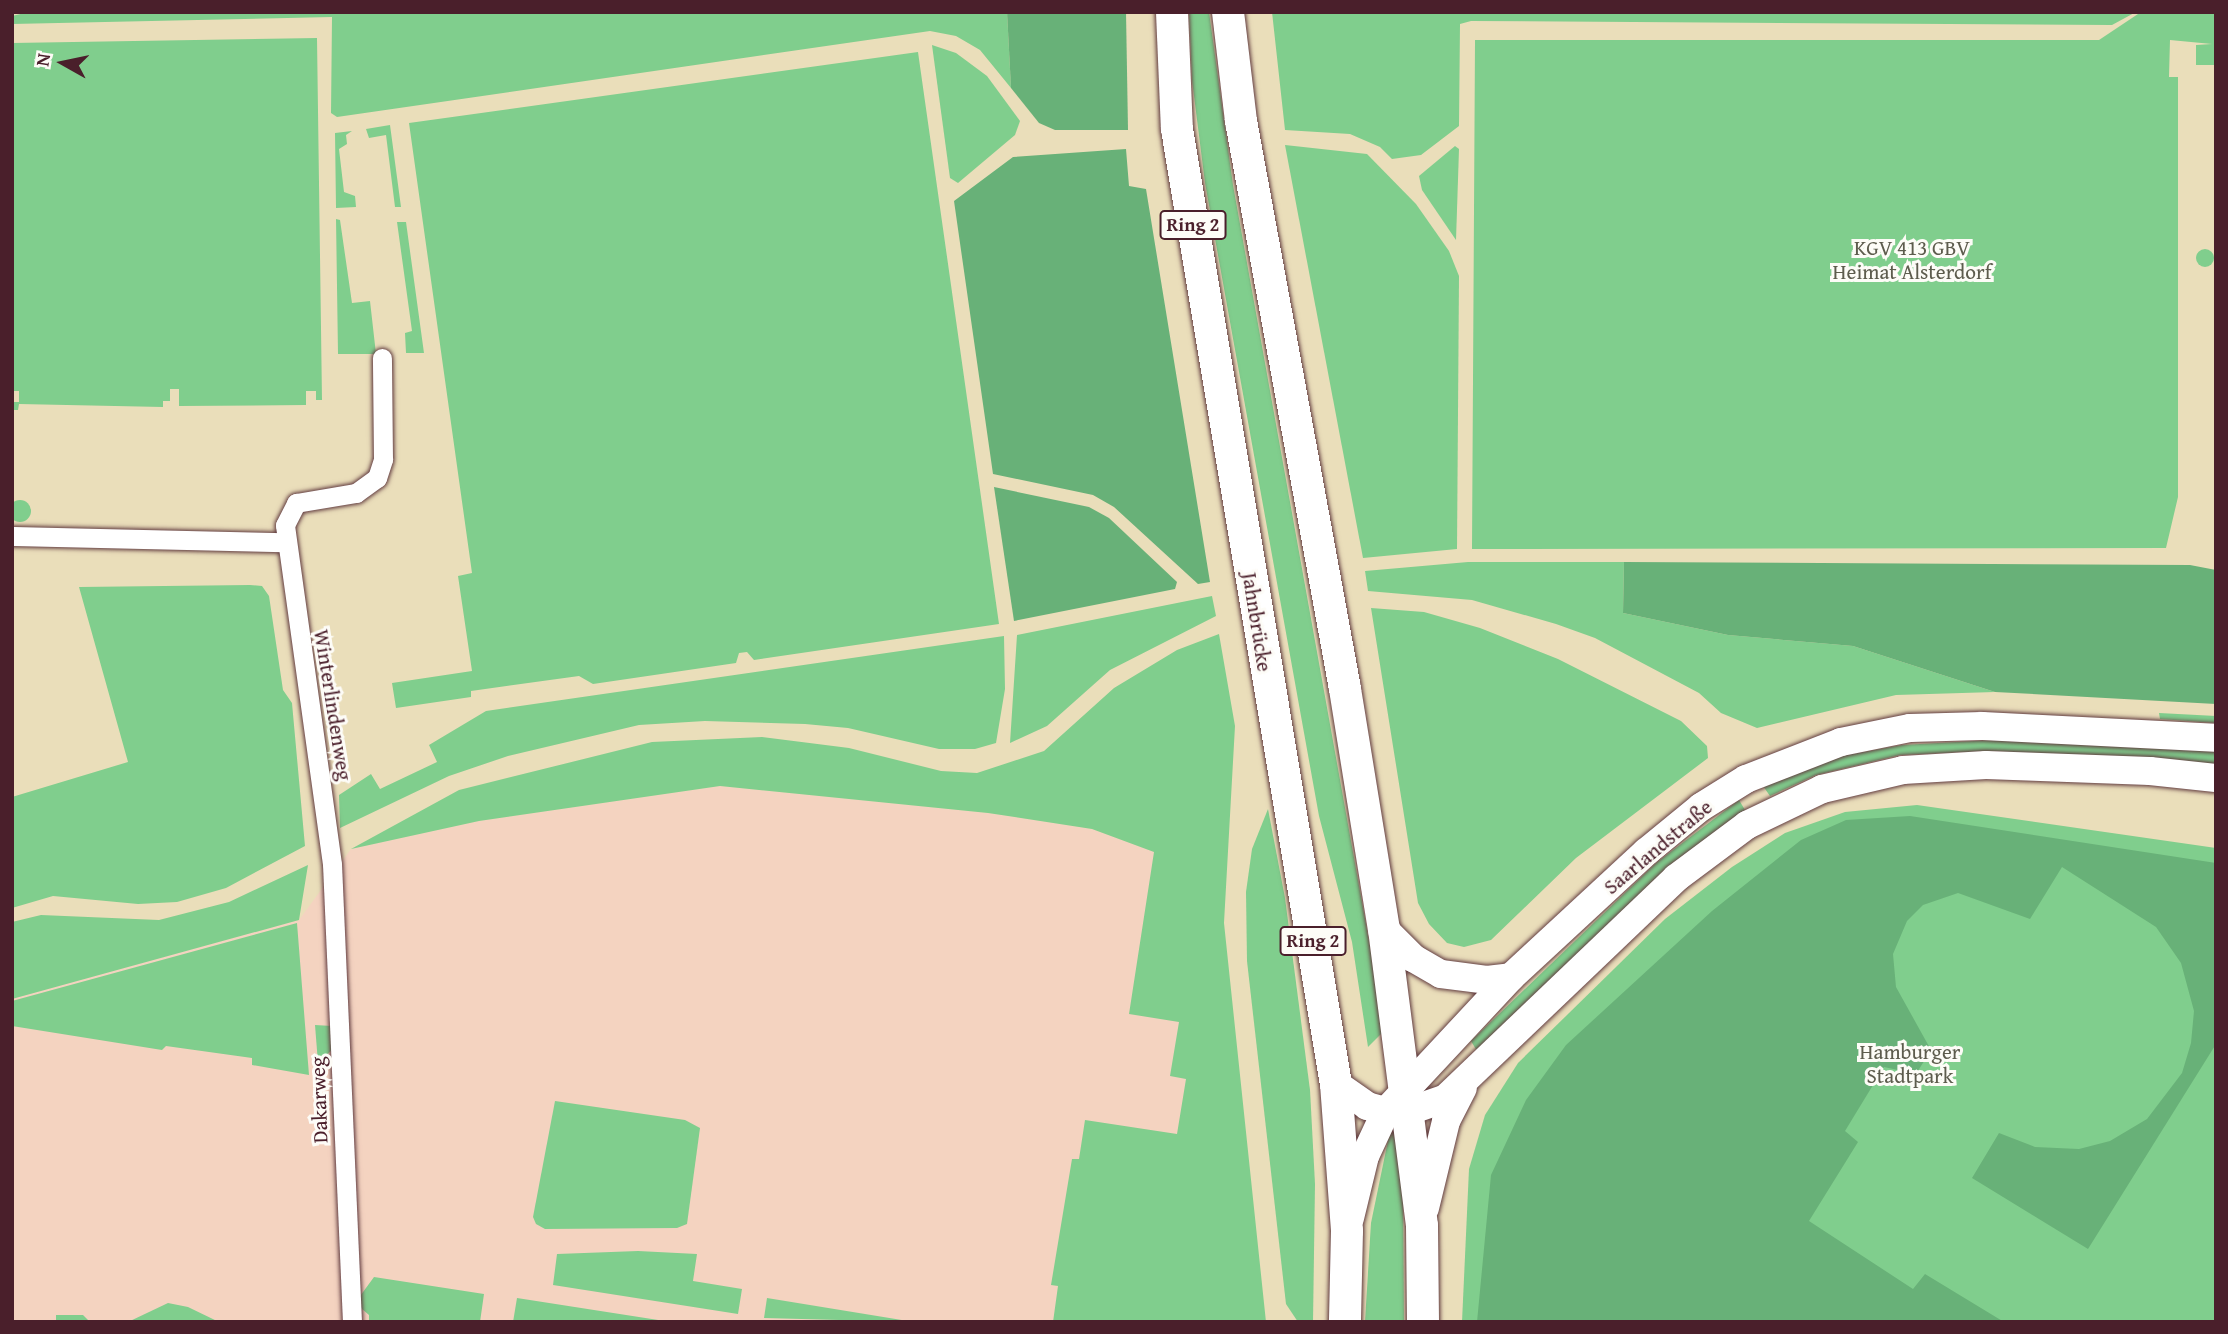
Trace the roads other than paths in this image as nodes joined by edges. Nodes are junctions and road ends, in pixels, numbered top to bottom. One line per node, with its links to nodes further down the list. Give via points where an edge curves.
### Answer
1 (1172, 12): 12 (main road, Jahnbrücke / Ring 2, via 1177,130)
2 (1228, 12): 9 (main road, Ring 2, via 1241,121 1346,690)
3 (382, 358): 5 (street, Winterlindenweg, via 383,459 377,478 356,493 290,508)
4 (21, 537): 5 (street)
5 (285, 541): 8 (street, Winterlindenweg, via 318,751)
6 (2216, 738): 10 (main road, Saarlandstraße, via 1982,726 1922,728 1809,752 1746,779 1701,807)
7 (2216, 778): 11 (main road, Saarlandstraße, via 1986,765 1903,770 1822,789 1746,825 1676,878)
8 (332, 876): 16 (street, Dakarweg)
9 (1384, 929): 10 (main road, via 1413,958 1441,974 1474,980); 13 (main road, Ring 2)
10 (1511, 978): 13 (main road, Saarlandstraße)
11 (1476, 1072): 13 (main road, Saarlandstraße, via 1446,1098); 14 (main road, via 1446,1121)
12 (1335, 1084): 13 (main road, via 1360,1102); 15 (main road, Jahnbrücke / Ring 2)
13 (1400, 1103): 14 (main road, Ring 2); 15 (main road, Saarlandstraße, via 1365,1156)
14 (1422, 1226): 18 (main road, Ring 2)
15 (1347, 1231): 17 (main road, Ring 2)
16 (352, 1322)
17 (1345, 1322)
18 (1423, 1322)

